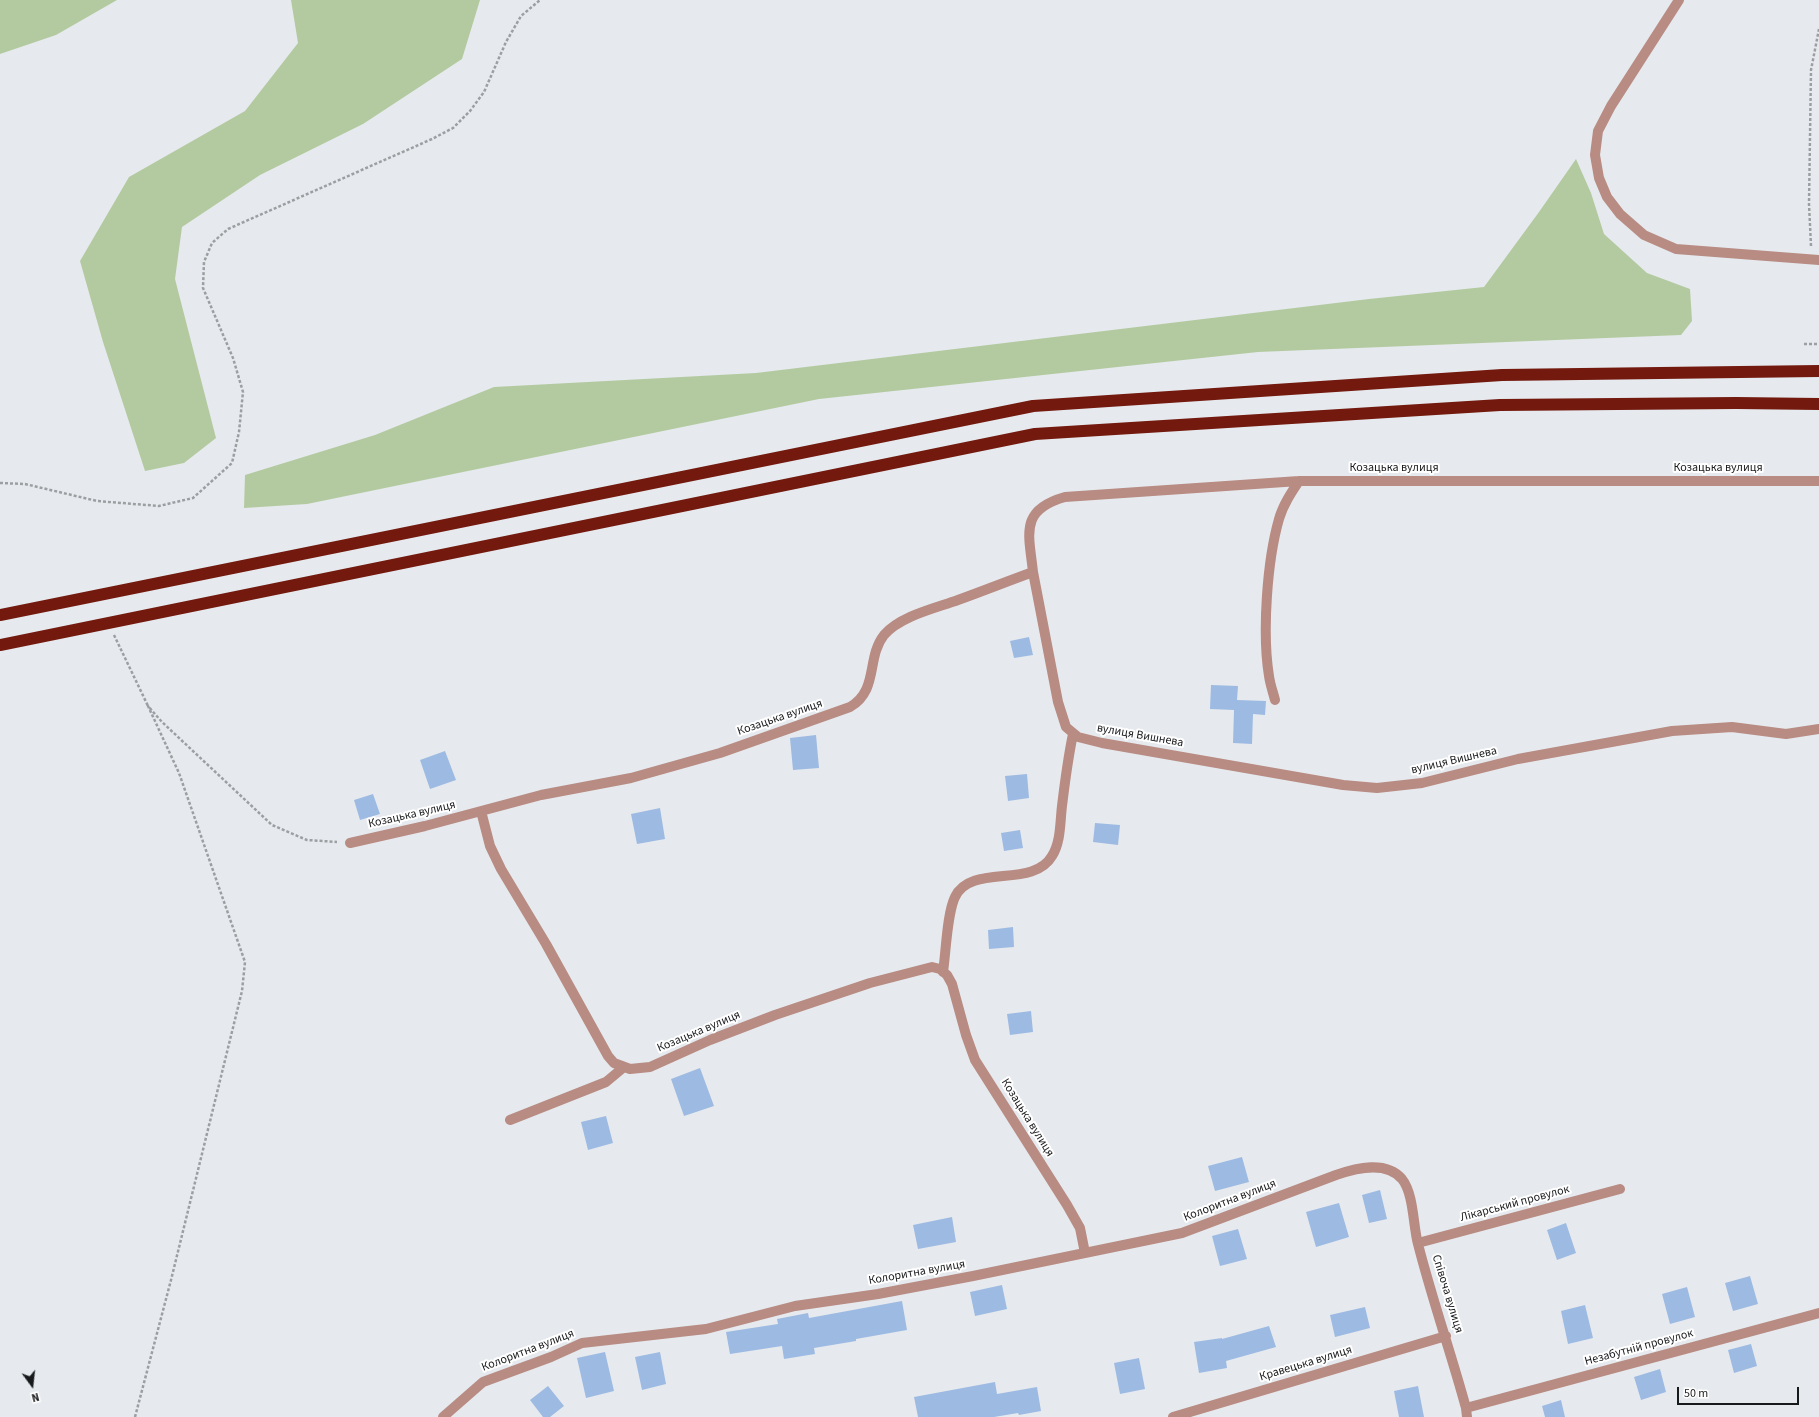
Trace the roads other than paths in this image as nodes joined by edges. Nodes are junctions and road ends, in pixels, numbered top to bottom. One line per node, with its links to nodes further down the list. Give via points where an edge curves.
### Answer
1 (1679, 0): 2 (street, via 1611,106 1598,131 1595,155 1599,178 1607,197 1620,214 1644,234 1676,249)
2 (1815, 260)
3 (1819, 371): 8 (highway, via 1502,375 1032,406)
4 (1819, 404): 9 (highway, via 1500,405 1035,434)
5 (1299, 481): 6 (street, Козацька вулиця); 7 (street, Козацька вулиця, via 1065,497 1049,501 1036,512 1029,525); 10 (street, via 1279,518 1270,566 1266,639 1269,678)
6 (1819, 481)
7 (1033, 572): 12 (street, Козацька вулиця, via 1058,702 1066,727); 13 (street, Козацька вулиця, via 916,615 892,627 883,636 875,653 866,693 850,707 720,753 646,774 542,795)
8 (0, 615)
9 (0, 645)
10 (1276, 700)
11 (1819, 729): 12 (street, вулиця Вишнева, via 1786,734 1732,727 1672,731 1518,759 1422,783 1377,788 1343,785 1102,743)
12 (1074, 734): 15 (street, via 1068,758 1058,842 1052,857 1040,869 973,881 963,887 956,895 952,906)
13 (481, 811): 14 (street, Козацька вулиця); 16 (street, via 490,846 501,869 608,1056 614,1064)
14 (350, 843)
15 (943, 972): 16 (street, Козацька вулиця, via 932,967 870,983 775,1015 650,1067); 21 (street, Козацька вулиця, via 952,984 975,1060 1067,1205 1080,1228)
16 (624, 1067): 17 (street, via 606,1082)
17 (510, 1120)
18 (1402, 1180): 20 (street, Співоча вулиця, via 1409,1195); 21 (street, Колоритна вулиця, via 1388,1170 1360,1167 1182,1233)
19 (1620, 1189): 20 (street, Лікарський провулок)
20 (1418, 1243): 23 (street, Співоча вулиця)
21 (1085, 1253): 25 (street, Колоритна вулиця, via 878,1294 795,1306 706,1328 582,1344 483,1382)
22 (1819, 1313): 24 (street, Незабутній провулок)
23 (1446, 1336): 24 (street, Співоча вулиця); 26 (street, Кравецька вулиця)
24 (1466, 1412)
25 (443, 1417)
26 (1173, 1417)

